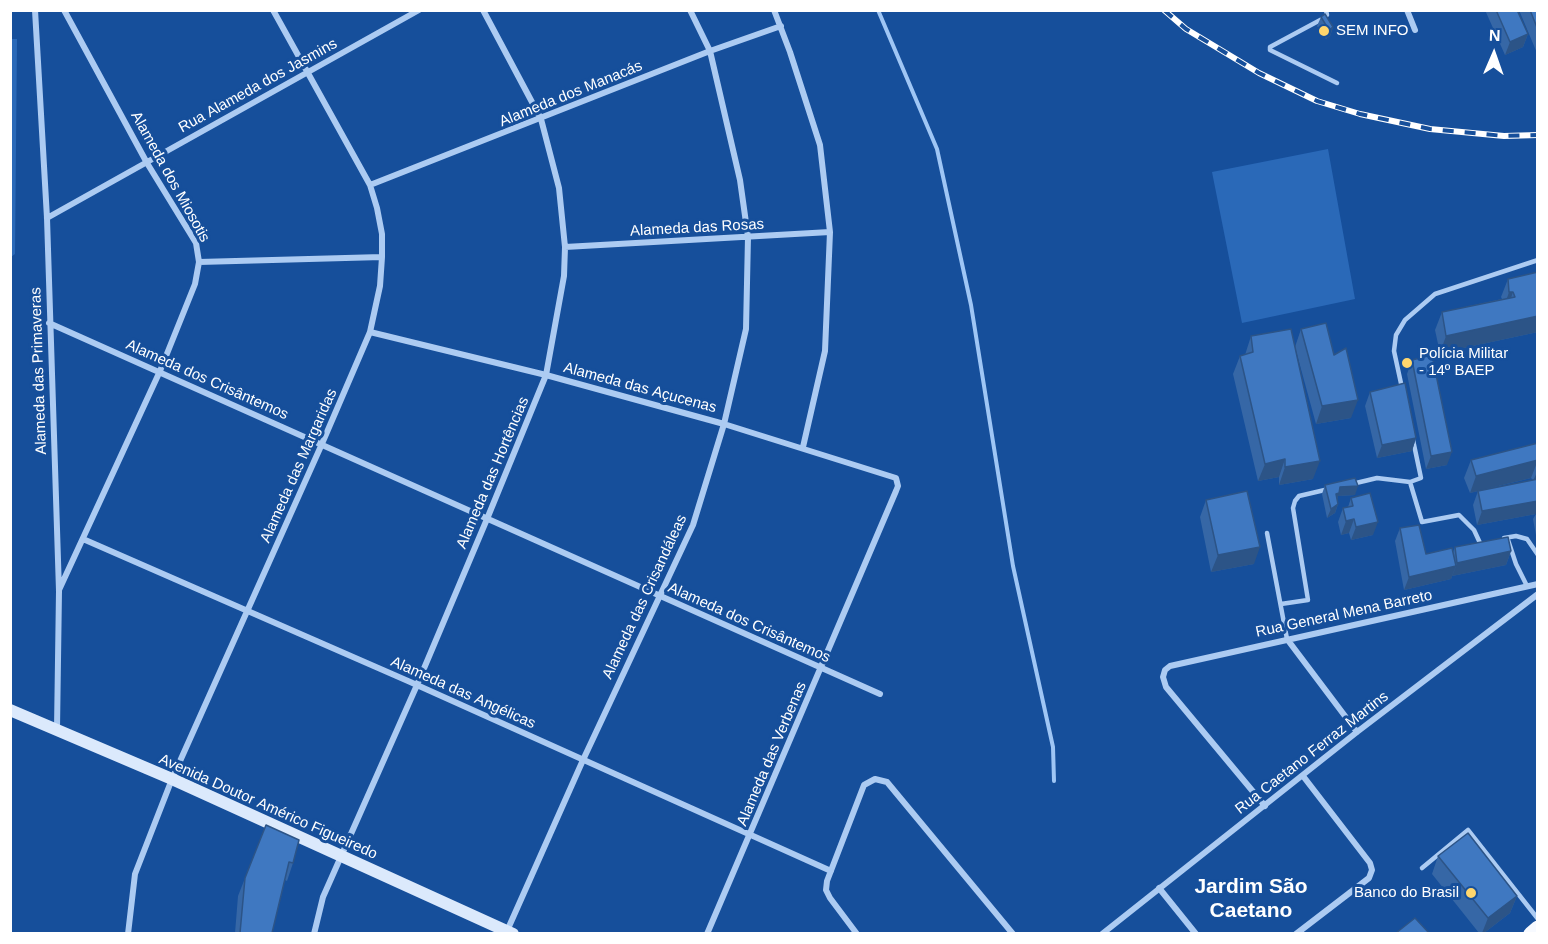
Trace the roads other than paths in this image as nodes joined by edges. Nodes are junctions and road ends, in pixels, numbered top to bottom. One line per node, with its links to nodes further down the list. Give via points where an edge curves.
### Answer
1 (42, 10): 10 (street)
2 (64, 10): 17 (street, Alameda dos Miosotis)
3 (273, 10): 14 (street, Alameda das Margaridas)
4 (419, 10): 14 (street, Rua Alameda dos Jasmins)
5 (483, 10): 16 (street, Alameda das Hortências)
6 (690, 10): 13 (street, Alameda das Crisandáleas)
7 (774, 10): 11 (street)
8 (1326, 10): 15 (lane, via 1324,18 1270,50)
9 (1407, 10): 12 (street)
10 (35, 12): 19 (street, Alameda das Primaveras)
11 (781, 26): 13 (street, Alameda dos Manacás); 20 (street, via 820,145)
12 (1415, 30)
13 (710, 51): 16 (street, Alameda dos Manacás); 21 (street, Alameda das Crisandáleas, via 740,180)
14 (307, 72): 17 (street, Rua Alameda dos Jasmins); 18 (street, Alameda das Margaridas)
15 (1337, 83)
16 (541, 118): 18 (street, Alameda dos Manacás); 22 (street, Alameda das Hortências, via 560,188)
17 (147, 163): 19 (street, Rua Alameda dos Jasmins); 25 (street, Alameda dos Miosotis, via 196,243)
18 (370, 185): 23 (street, Alameda das Margaridas, via 382,234)
19 (47, 218): 26 (street, Alameda das Primaveras)
20 (830, 232): 21 (street, Alameda das Rosas); 34 (street, via 825,351)
21 (748, 237): 22 (street, Alameda das Rosas); 31 (street, Alameda das Crisandáleas, via 746,329)
22 (565, 247): 29 (street, Alameda das Hortências, via 564,276)
23 (382, 257): 25 (street); 27 (street, Alameda das Margaridas)
24 (1538, 260): 30 (lane, via 1435,294 1405,320 1396,335 1394,351)
25 (199, 262): 28 (street, Alameda dos Miosotis, via 195,284)
26 (49, 323): 28 (street, Alameda dos Crisântemos); 48 (street, Alameda das Primaveras)
27 (370, 332): 29 (street, Alameda das Açucenas); 33 (street, Alameda das Margaridas)
28 (160, 371): 33 (street, Alameda dos Crisântemos); 42 (street, Alameda dos Miosotis)
29 (546, 375): 31 (street, Alameda das Açucenas); 39 (street, Alameda das Hortências)
30 (1404, 397)
31 (724, 424): 34 (street, Alameda das Açucenas); 54 (street, Alameda das Crisandáleas, via 693,525)
32 (1412, 432): 36 (lane, via 1421,478)
33 (321, 446): 39 (street, Alameda dos Crisântemos); 56 (street, Alameda das Margaridas)
34 (803, 447): 35 (street, Alameda das Açucenas, via 891,474)
35 (898, 482): 58 (street, Alameda das Verbenas)
36 (1410, 482): 37 (lane, via 1377,478); 45 (lane, via 1422,522 1459,515)
37 (1344, 485)
38 (1332, 488): 55 (lane, via 1299,496 1295,501 1308,600)
39 (487, 519): 54 (street, Alameda dos Crisântemos); 59 (street, Alameda das Hortências)
40 (1267, 533): 55 (lane)
41 (1507, 537): 43 (lane); 47 (lane, via 1527,539); 51 (lane)
42 (83, 539): 49 (street, Alameda dos Miosotis); 56 (street, Alameda das Angélicas)
43 (1498, 539)
44 (1489, 541): 45 (lane)
45 (1480, 543): 46 (lane)
46 (1468, 545)
47 (1538, 555)
48 (58, 556): 49 (street, via 62,561); 52 (street, Alameda das Primaveras)
49 (73, 561): 52 (street, Alameda dos Miosotis)
50 (1538, 584): 51 (street, Rua General Mena Barreto)
51 (1527, 586): 57 (street, Rua General Mena Barreto)
52 (59, 591): 62 (street, Alameda das Primaveras)
53 (1538, 594): 63 (street, Rua Caetano Ferraz Martins)
54 (659, 596): 58 (street, Alameda dos Crisântemos); 64 (street, Alameda das Crisandáleas)
55 (1281, 604): 57 (lane)
56 (249, 610): 59 (street, Alameda das Angélicas); 66 (street, Alameda das Margaridas)
57 (1287, 639): 63 (street); 67 (street, Rua General Mena Barreto, via 1170,666 1163,678 1166,687)
58 (822, 669): 60 (street, Alameda dos Crisântemos); 68 (street, Alameda das Verbenas)
59 (417, 685): 64 (street, Alameda das Angélicas); 69 (street, Alameda das Hortências)
60 (880, 694)
61 (10, 710): 62 (main road, Avenida Doutor Américo Figueiredo)
62 (57, 730): 66 (main road, Avenida Doutor Américo Figueiredo)
63 (1357, 732): 65 (street, Rua Caetano Ferraz Martins)
64 (583, 760): 68 (street, Alameda das Angélicas); 77 (street, Alameda das Crisandáleas)
65 (1303, 776): 67 (street, Rua Caetano Ferraz Martins); 83 (street, via 1372,870 1369,878)
66 (172, 779): 69 (main road, Avenida Doutor Américo Figueiredo); 75 (street, Alameda das Margaridas, via 135,874)
67 (1264, 806): 72 (street, Rua Caetano Ferraz Martins)
68 (750, 836): 71 (street, Alameda das Angélicas); 78 (street, Alameda das Verbenas)
69 (340, 856): 76 (street, Alameda das Hortências); 77 (main road, Avenida Doutor Américo Figueiredo)
70 (1422, 868): 73 (lane, via 1468,830)
71 (831, 871): 79 (street, via 826,890); 80 (street, via 864,785 875,779 887,782)
72 (1159, 888): 81 (street, Rua Caetano Ferraz Martins); 82 (street)
73 (1538, 919)
74 (1538, 928): 84 (main road)
75 (128, 933)
76 (314, 933)
77 (509, 933)
78 (707, 933)
79 (857, 933)
80 (1013, 933)
81 (1102, 933)
82 (1196, 933)
83 (1296, 933)
84 (1531, 933)

